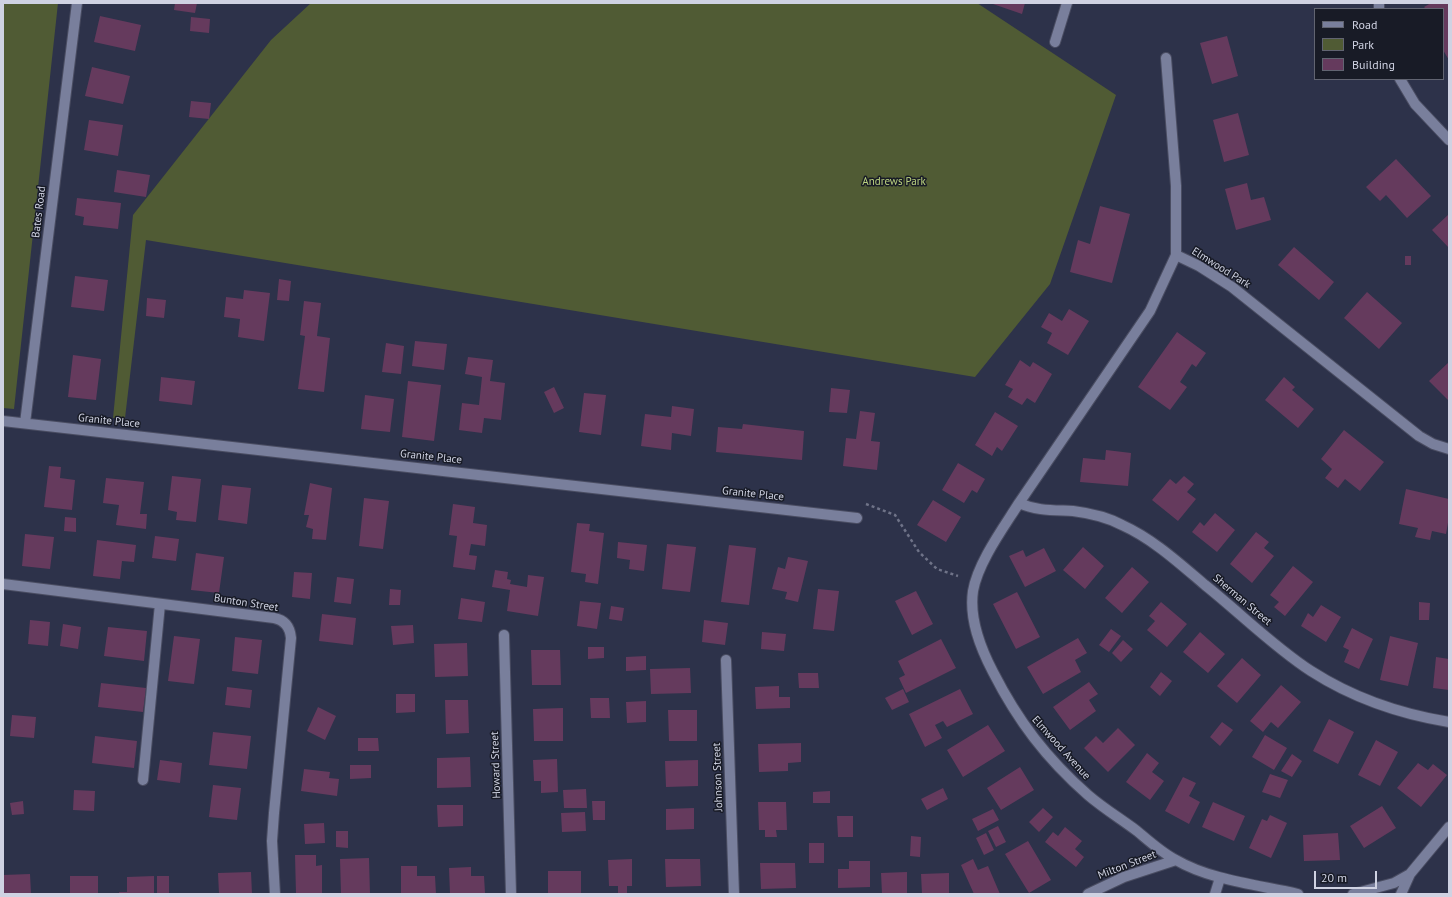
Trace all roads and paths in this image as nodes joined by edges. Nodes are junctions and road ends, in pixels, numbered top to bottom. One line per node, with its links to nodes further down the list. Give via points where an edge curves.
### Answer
1 (76, 3): 9 (street, Bates Road)
2 (1066, 3): 3 (street)
3 (1055, 42)
4 (1166, 58): 7 (street, via 1176,186)
5 (1401, 80): 6 (street, via 1415,104)
6 (1449, 140)
7 (1176, 255): 10 (street, Elmwood Park, via 1232,287 1420,436); 11 (street, Elmwood Park, via 1150,311)
8 (3, 421): 9 (street, Granite Place)
9 (25, 423): 13 (street, Granite Place)
10 (1449, 449)
11 (1019, 502): 19 (street, Sherman Street, via 1042,510 1096,515 1122,524 1161,549 1290,656 1325,679 1376,704 1405,714); 22 (street, Elmwood Avenue, via 985,560 974,589 974,622 986,658 1015,713 1049,757 1090,796)
12 (863, 504): 14 (path, via 894,515 919,552 937,568)
13 (857, 518)
14 (958, 576)
15 (3, 584): 16 (street, Bunton Street)
16 (160, 604): 20 (street); 25 (street, Bunton Street, via 274,618 283,622 290,630 272,841)
17 (504, 635): 26 (street, Howard Street)
18 (726, 660): 27 (street, Johnson Street)
19 (1449, 722)
20 (143, 780)
21 (1449, 827): 23 (street)
22 (1176, 860): 24 (street, Elmwood Avenue); 28 (street, Milton Street)
23 (1410, 874): 31 (street, via 1394,883); 32 (street)
24 (1220, 878): 29 (street); 30 (street, Elmwood Avenue)
25 (275, 894)
26 (511, 894)
27 (734, 894)
28 (1088, 894)
29 (1215, 894)
30 (1298, 894)
31 (1353, 894)
32 (1401, 894)

